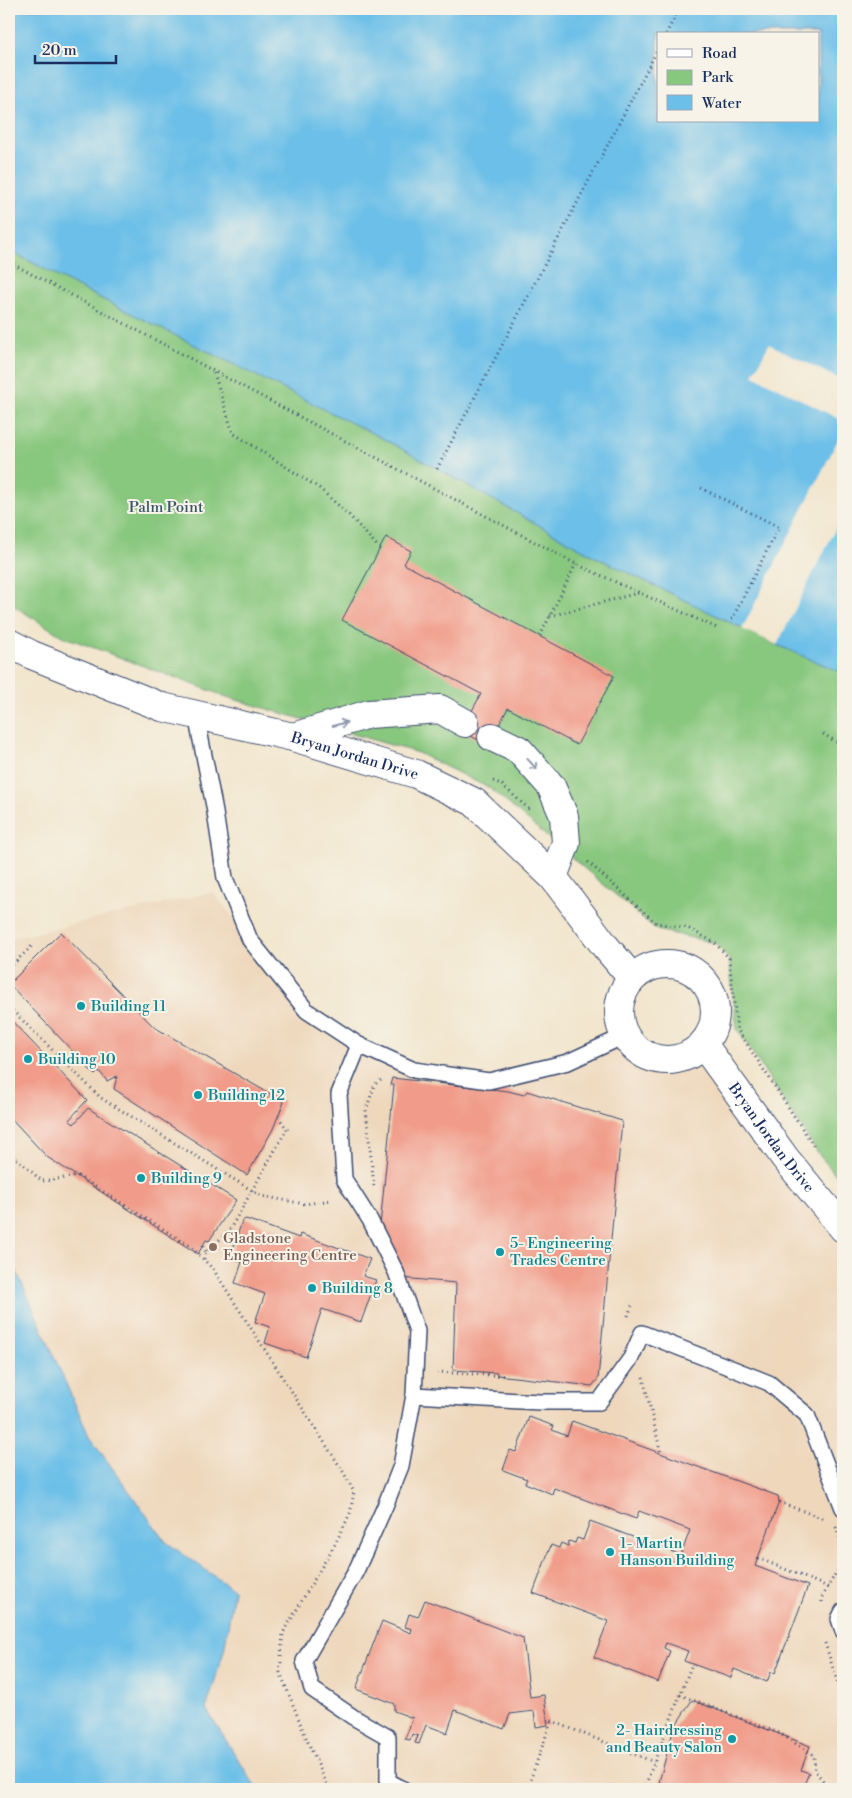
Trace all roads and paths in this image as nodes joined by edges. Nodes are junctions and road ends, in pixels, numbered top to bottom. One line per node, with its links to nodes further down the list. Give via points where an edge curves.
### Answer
1 (680, 9): 2 (path)
2 (667, 32)
3 (657, 51): 6 (path)
4 (9, 262): 5 (path)
5 (214, 372): 8 (path, via 233,433 320,488); 9 (path)
6 (437, 469)
7 (701, 488): 12 (path, via 779,527)
8 (380, 549)
9 (576, 564): 10 (path); 11 (path)
10 (638, 593): 11 (path); 13 (path)
11 (550, 616): 14 (path)
12 (730, 623)
13 (719, 629)
14 (540, 636)
15 (9, 643): 16 (main road, Bryan Jordan Drive, via 162,707)
16 (196, 715): 19 (main road, Bryan Jordan Drive); 31 (lane, via 225,878 250,940 307,1011)
17 (465, 723): 19 (main road, one-way to 17, via 369,714 440,709)
18 (823, 734): 21 (path)
19 (293, 737): 24 (main road, Bryan Jordan Drive, via 416,774 474,802)
20 (492, 737): 23 (main road, one-way to 23, via 519,750 551,786 564,816)
21 (843, 746)
22 (492, 780): 23 (path, via 501,784)
23 (566, 843): 24 (main road); 35 (path, via 656,923 688,928 715,943 729,958 738,1030)
24 (553, 877): 27 (main road, Bryan Jordan Drive)
25 (33, 945): 26 (path)
26 (9, 968)
27 (632, 978): 29 (main road, via 619,1005 619,1022); 30 (main road, via 646,968 662,964 679,965 695,973 710,991 715,1015 712,1030)
28 (9, 1007): 36 (path, via 101,1098)
29 (624, 1036): 30 (main road, via 636,1050 653,1058 671,1060 688,1055); 31 (lane, via 568,1062 489,1081 414,1070)
30 (703, 1044): 38 (main road, Bryan Jordan Drive, via 785,1158)
31 (359, 1045): 37 (lane, via 339,1094 344,1179)
32 (386, 1078): 37 (path, via 375,1084 366,1110 376,1202 380,1212)
33 (279, 1118): 36 (path, via 287,1129)
34 (9, 1152): 41 (path, via 42,1181 78,1176 190,1246)
35 (820, 1156)
36 (252, 1190): 37 (path, via 260,1196 305,1204 335,1200); 40 (path, via 229,1231)
37 (363, 1210): 48 (lane, via 396,1272 417,1331)
38 (843, 1228)
39 (203, 1246): 40 (path)
40 (206, 1252): 41 (path)
41 (204, 1259): 65 (path, via 354,1492 350,1514 335,1544 283,1633 280,1672)
42 (632, 1305): 43 (path)
43 (625, 1322)
44 (436, 1363): 46 (path)
45 (626, 1364): 49 (lane, via 599,1402); 50 (path, via 642,1373); 52 (lane, via 642,1333 769,1383 806,1416)
46 (437, 1372): 47 (path); 49 (path)
47 (506, 1376)
48 (414, 1395): 49 (lane); 66 (lane, via 401,1466 385,1506 356,1571 304,1661 312,1689 388,1736 388,1781)
49 (438, 1396)
50 (661, 1454)
51 (779, 1502): 53 (path)
52 (843, 1508)
53 (825, 1519)
54 (835, 1522): 55 (path)
55 (843, 1548)
56 (758, 1558): 57 (path)
57 (828, 1587)
58 (843, 1611): 59 (lane, via 839,1619)
59 (843, 1631)
60 (692, 1664): 61 (path)
61 (680, 1695): 64 (path); 69 (path, via 778,1733 814,1755 815,1771)
62 (547, 1719): 63 (path)
63 (551, 1722): 64 (path); 67 (path)
64 (654, 1762): 68 (path)
65 (329, 1789)
66 (403, 1789)
67 (526, 1789)
68 (644, 1789)
69 (830, 1789)

